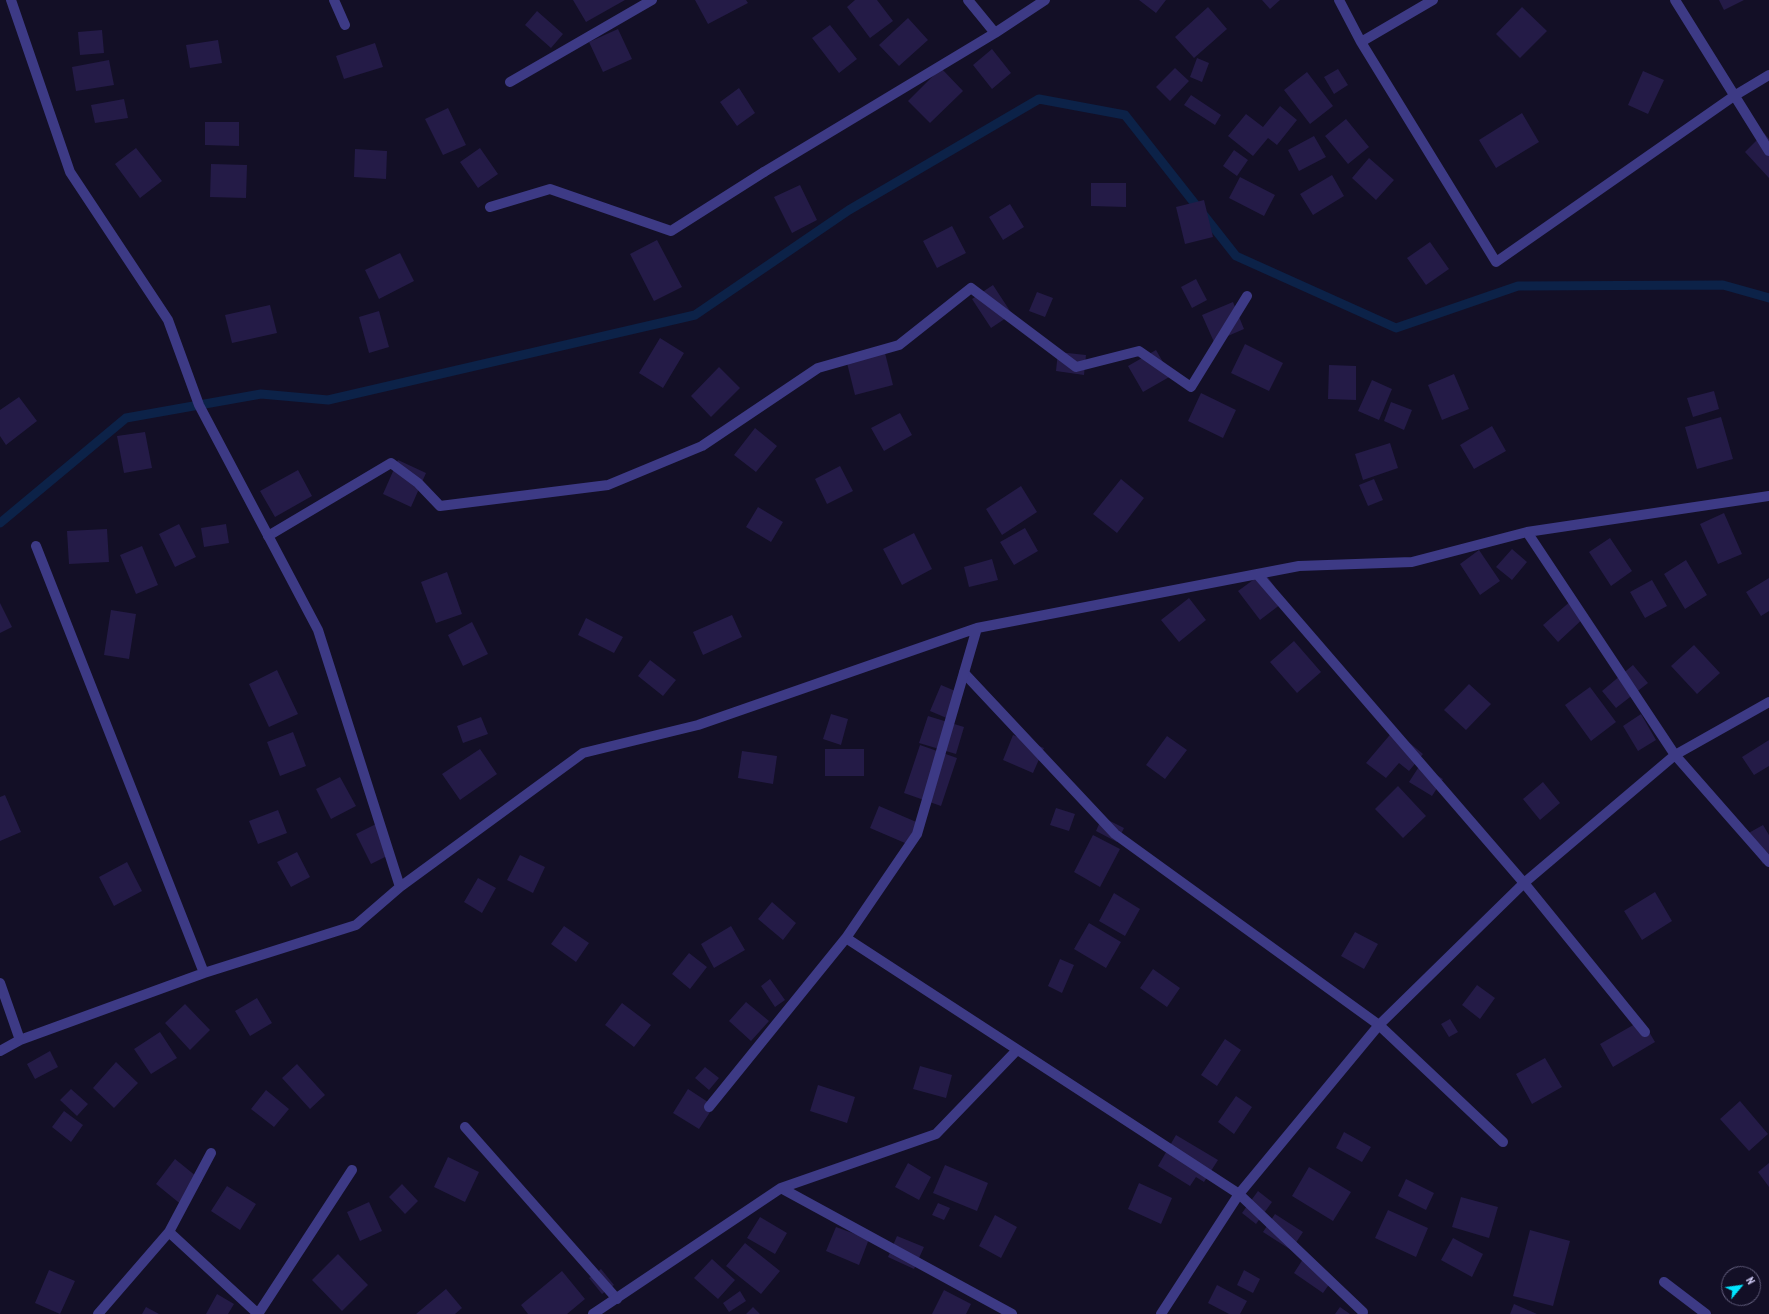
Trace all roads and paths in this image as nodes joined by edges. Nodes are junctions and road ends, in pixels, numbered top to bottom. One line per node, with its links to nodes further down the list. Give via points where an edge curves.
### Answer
1 (11, 0): 20 (street, via 70,172 168,320 199,405)
2 (334, 0): 9 (street)
3 (652, 0): 13 (street)
4 (968, 0): 10 (street)
5 (1045, 0): 10 (street)
6 (1339, 0): 11 (street)
7 (1432, 0): 11 (street)
8 (1675, 0): 14 (street)
9 (345, 25)
10 (995, 33): 16 (street, via 671,231 550,189)
11 (1361, 42): 14 (street, via 1496,262)
12 (1769, 75): 14 (street)
13 (510, 82)
14 (1734, 96): 15 (street)
15 (1769, 151)
16 (490, 207)
17 (1247, 296): 20 (street, via 1190,387 1139,351 1076,367 971,288 898,345 818,368 702,446 608,485 440,506 418,483 391,463)
18 (1769, 496): 19 (street)
19 (1526, 532): 22 (street, via 1412,562 1299,566); 26 (street)
20 (268, 536): 29 (street, via 318,630)
21 (36, 546): 31 (street)
22 (1257, 574): 23 (street); 28 (street)
23 (977, 628): 24 (street); 29 (street, via 698,725 583,753)
24 (964, 674): 30 (street, via 917,834); 33 (street, via 1115,834)
25 (1769, 702): 26 (street)
26 (1675, 755): 27 (street); 28 (street)
27 (1769, 862)
28 (1524, 883): 33 (street); 34 (street)
29 (400, 887): 31 (street, via 356,925)
30 (846, 938): 36 (street); 38 (street)
31 (204, 973): 35 (street)
32 (0, 983): 35 (street)
33 (1379, 1025): 40 (street); 44 (street)
34 (1645, 1032)
35 (20, 1040): 37 (street)
36 (1017, 1050): 43 (street, via 936,1134); 44 (street)
37 (0, 1051)
38 (709, 1107)
39 (465, 1127): 47 (street)
40 (1503, 1142)
41 (210, 1153): 45 (street)
42 (352, 1170): 50 (street)
43 (781, 1188): 47 (street); 52 (street)
44 (1239, 1194): 48 (street); 53 (street)
45 (169, 1232): 49 (street); 50 (street)
46 (1664, 1282): 54 (street)
47 (616, 1299): 51 (street)
48 (1362, 1312)
49 (98, 1314)
50 (258, 1314)
51 (594, 1314)
52 (1012, 1314)
53 (1160, 1314)
54 (1706, 1314)

